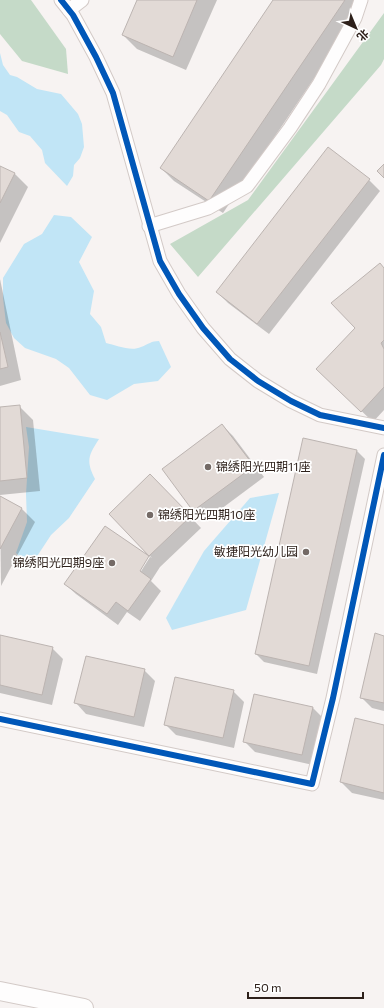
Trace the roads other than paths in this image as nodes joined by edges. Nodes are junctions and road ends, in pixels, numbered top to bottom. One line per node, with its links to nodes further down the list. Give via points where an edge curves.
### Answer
1 (82, 0): 3 (street)
2 (362, 0): 4 (street, via 319,84 247,186 208,208)
3 (65, 5): 4 (street, via 96,57 113,93)
4 (149, 226): 5 (street, via 160,261 175,288 202,328 230,359 258,381 320,415)
5 (384, 428)
6 (384, 456): 7 (street, via 333,698 312,784)
7 (0, 719)
8 (0, 991): 9 (main road)
9 (84, 1008)

